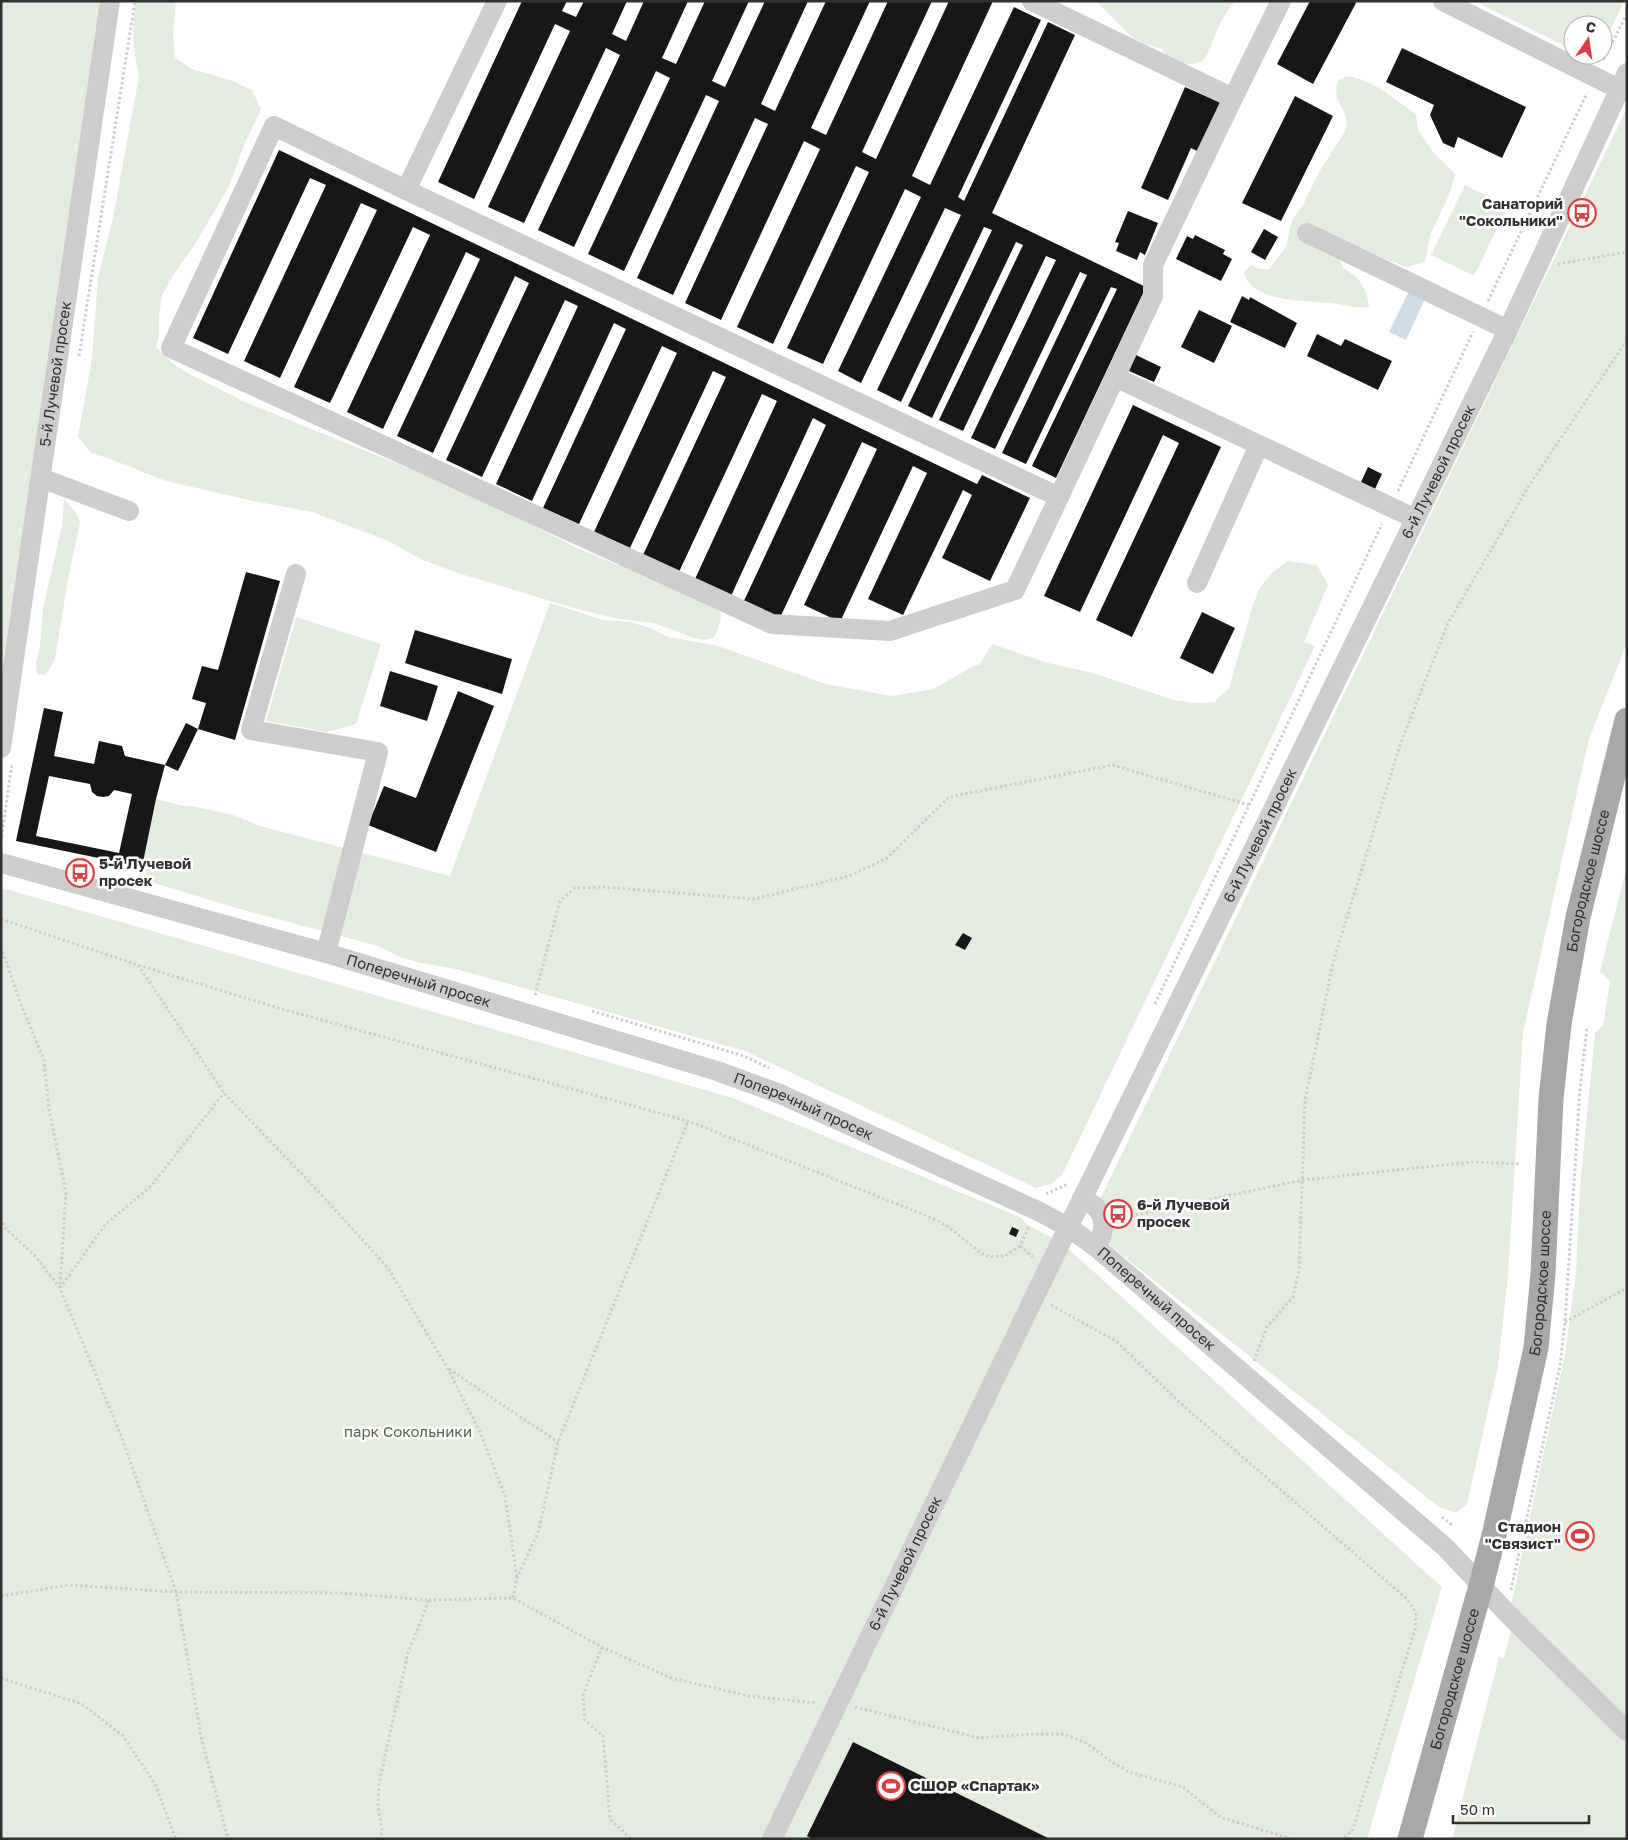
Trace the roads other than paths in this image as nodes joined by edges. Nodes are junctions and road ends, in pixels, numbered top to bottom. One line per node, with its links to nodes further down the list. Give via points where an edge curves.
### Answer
1 (110, 1): 13 (street, 5-й Лучевой просек)
2 (497, 1): 8 (street)
3 (1032, 1): 7 (street)
4 (1281, 1): 7 (street)
5 (1443, 1): 6 (street, via 1595,77)
6 (1623, 81): 10 (street, 6-й Лучевой просек)
7 (1233, 98): 11 (street, via 1153,265 1153,296)
8 (406, 190): 14 (street); 14 (street, via 274,126 171,348 772,624 890,631 1015,590)
9 (1307, 233): 10 (street)
10 (1508, 330): 16 (street, 6-й Лучевой просек)
11 (1115, 378): 12 (street); 14 (street)
12 (1259, 445): 16 (street); 18 (street)
13 (41, 478): 15 (street); 20 (street, 5-й Лучевой просек)
14 (1059, 497)
15 (129, 511)
16 (1416, 520): 23 (street, 6-й Лучевой просек)
17 (296, 574): 22 (street, via 251,730 378,752)
18 (1196, 584)
19 (1627, 720): 26 (main road, Богородское шоссе, via 1578,917 1559,1024 1551,1099 1543,1274 1536,1348)
20 (1, 748)
21 (1, 862): 22 (street, Поперечный просек)
22 (326, 953): 24 (street, Поперечный просек, via 717,1071 780,1094)
23 (1076, 1191): 24 (street, 6-й Лучевой просек); 25 (street, via 1095,1204 1104,1221)
24 (1068, 1227): 25 (street, Поперечный просек); 28 (street, 6-й Лучевой просек)
25 (1096, 1247): 26 (street, Поперечный просек, via 1446,1548)
26 (1481, 1586): 27 (street, Поперечный просек); 29 (main road, Богородское шоссе)
27 (1627, 1731)
28 (772, 1839)
29 (1410, 1839)

